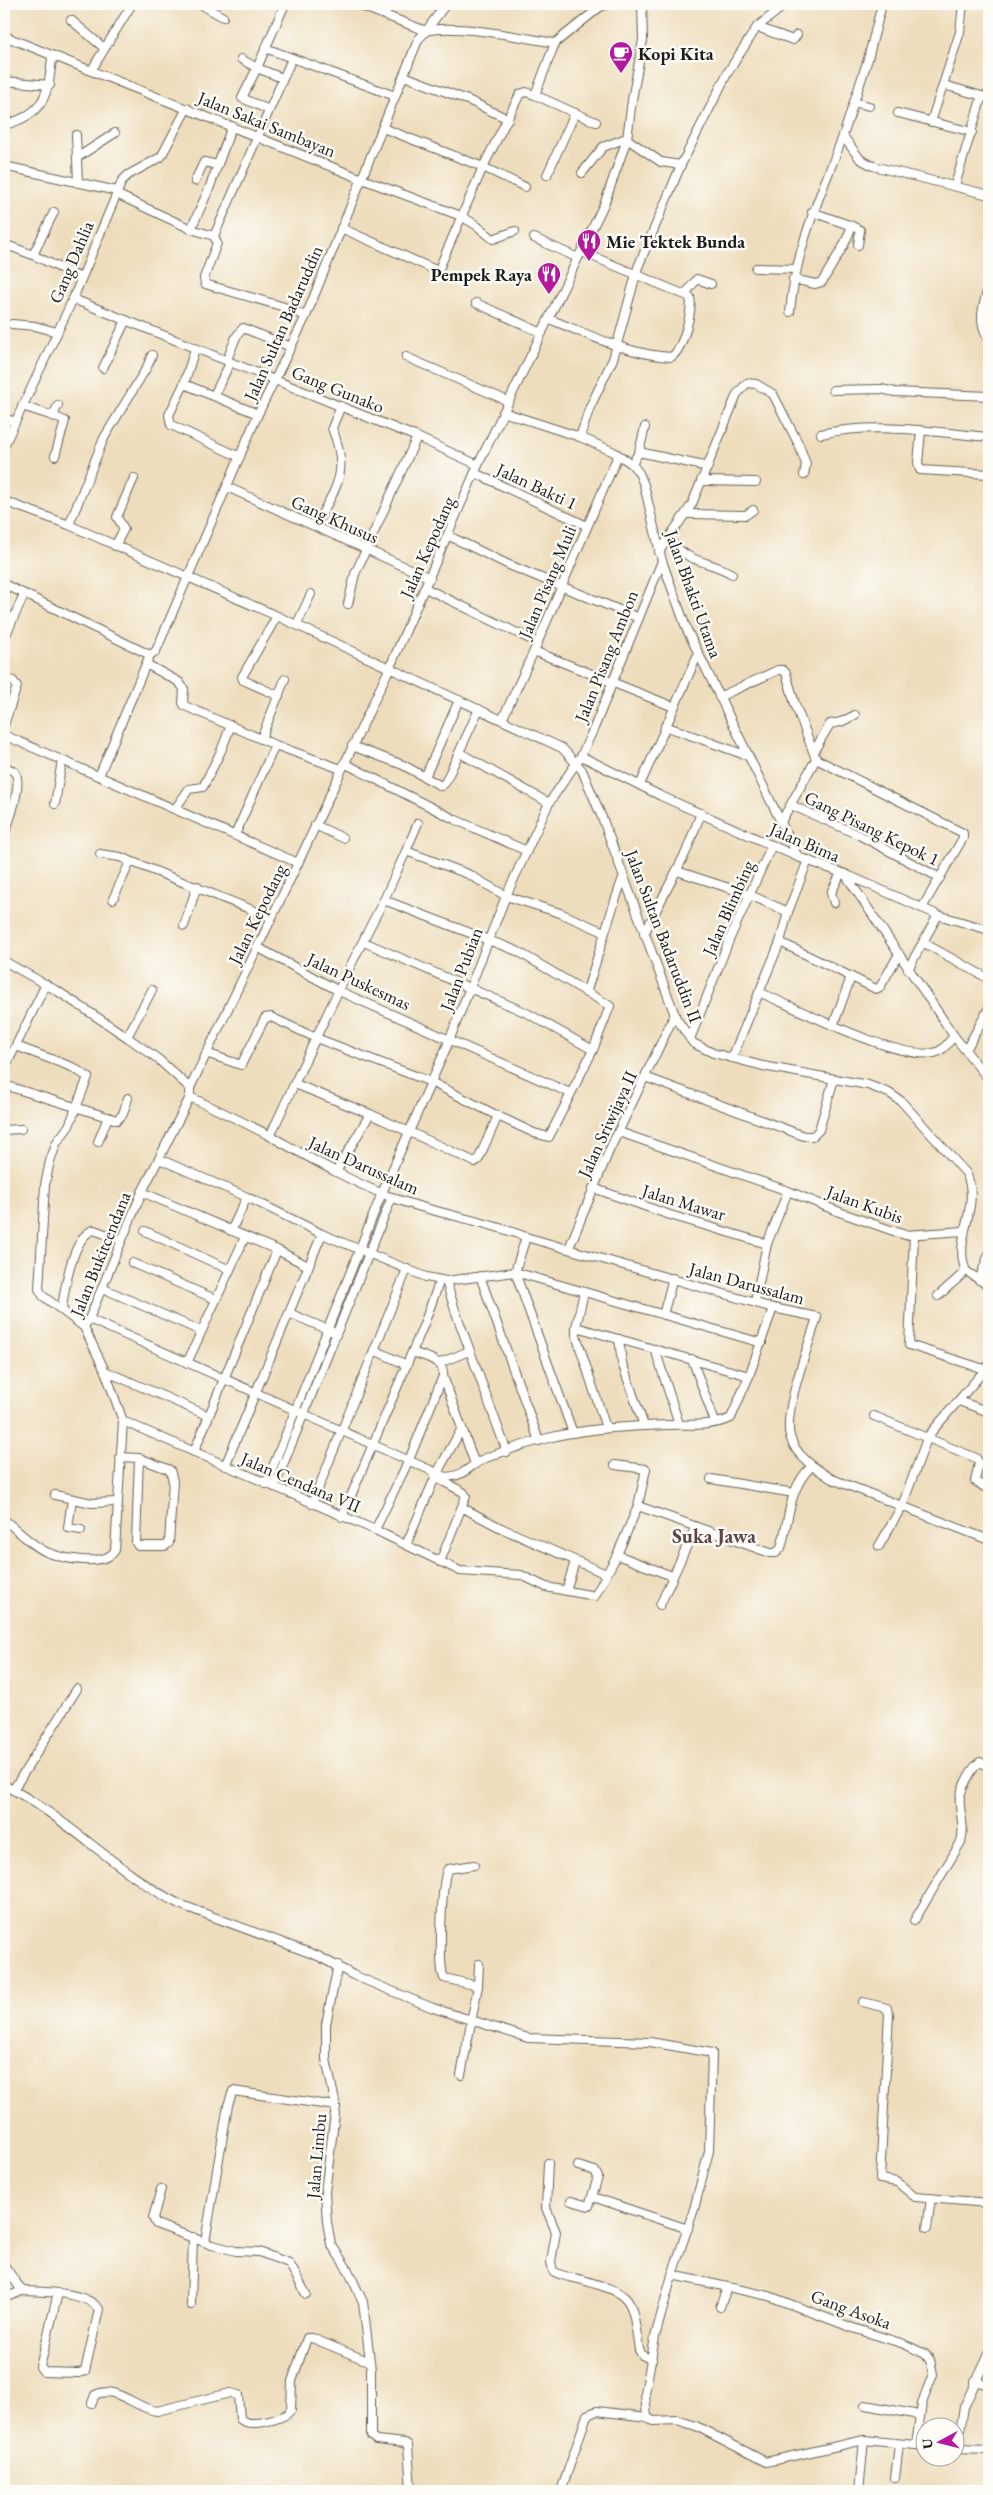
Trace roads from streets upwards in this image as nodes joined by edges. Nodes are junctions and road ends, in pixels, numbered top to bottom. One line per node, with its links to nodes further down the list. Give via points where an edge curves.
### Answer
1 (132, 4): 18 (street)
2 (200, 4): 11 (street)
3 (285, 4): 19 (street)
4 (356, 4): 14 (street)
5 (446, 4): 14 (street, Jalan Sultan Badaruddin)
6 (608, 4): 17 (street)
7 (642, 4): 50 (street, Jalan Kepodang, via 643,40)
8 (786, 4): 13 (street)
9 (882, 4): 33 (street)
10 (963, 4): 29 (street, via 960,32 945,73)
11 (223, 17)
12 (71, 20): 18 (street)
13 (757, 27): 15 (street, via 791,40 795,40); 53 (street, via 728,72)
14 (426, 30): 17 (street, via 492,33); 25 (street, Jalan Sultan Badaruddin, via 418,40)
15 (797, 35)
16 (4, 36): 20 (street, Jalan Sakai Sambayan)
17 (555, 43): 30 (street)
18 (104, 48): 24 (street)
19 (265, 48): 23 (street); 31 (street)
20 (52, 57): 24 (street, Jalan Sakai Sambayan); 28 (street)
21 (241, 59): 23 (street)
22 (290, 63): 26 (street)
23 (257, 68): 26 (street); 36 (street, via 242,98)
24 (92, 71): 35 (street, Jalan Sakai Sambayan)
25 (404, 76): 31 (street, Jalan Sultan Badaruddin); 39 (street)
26 (282, 78): 36 (street)
27 (4, 82): 28 (street)
28 (50, 85): 42 (street, via 37,108 22,119)
29 (944, 85): 32 (street); 41 (street)
30 (535, 95): 37 (street); 39 (street, via 521,93)
31 (395, 96): 44 (street, Jalan Sultan Badaruddin)
32 (985, 97): 45 (street)
33 (854, 102): 34 (street); 49 (street)
34 (869, 106)
35 (187, 108): 43 (street, Jalan Sakai Sambayan); 63 (street, Gang Dahlia, via 161,157 128,175)
36 (269, 110): 48 (street)
37 (575, 113): 40 (street); 57 (street)
38 (898, 113): 41 (street)
39 (508, 119): 55 (street)
40 (596, 122)
41 (931, 122): 45 (street)
42 (4, 125)
43 (232, 126): 48 (street, Jalan Sakai Sambayan); 52 (street)
44 (383, 128): 55 (street); 58 (street, Jalan Sultan Badaruddin)
45 (972, 132): 61 (street)
46 (115, 133): 51 (street)
47 (76, 135): 51 (street)
48 (257, 136): 58 (street, Jalan Sakai Sambayan); 72 (street)
49 (843, 136): 61 (street, via 860,159 873,166); 66 (street)
50 (627, 139): 53 (street, via 661,162); 56 (street, via 603,147); 77 (street, Jalan Kepodang)
51 (78, 157): 60 (street)
52 (218, 165): 59 (street, via 204,162); 70 (street)
53 (681, 165): 80 (street)
54 (4, 166): 60 (street)
55 (483, 167): 62 (street); 67 (street)
56 (582, 173)
57 (547, 175)
58 (362, 179): 67 (street, Jalan Sakai Sambayan); 69 (street, Jalan Sultan Badaruddin)
59 (195, 180)
60 (78, 183): 63 (street)
61 (956, 185): 64 (street)
62 (525, 187)
63 (117, 192): 70 (street); 81 (street, Gang Dahlia)
64 (989, 195)
65 (54, 212): 76 (street)
66 (812, 212): 68 (street); 79 (street)
67 (461, 216): 69 (street, via 440,270 436,271); 71 (street, Jalan Sakai Sambayan, via 493,239)
68 (852, 226): 75 (street, via 860,230); 82 (street, via 822,282 815,284)
69 (341, 228): 89 (street, Jalan Sultan Badaruddin)
70 (191, 229): 72 (street)
71 (515, 231)
72 (214, 236): 89 (street, via 217,243 204,278 206,284)
73 (534, 238): 77 (street)
74 (4, 244): 76 (street)
75 (858, 245)
76 (33, 255): 81 (street)
77 (580, 255): 80 (street); 90 (street, Jalan Kepodang)
78 (756, 268): 79 (street)
79 (796, 269): 82 (street)
80 (636, 275): 85 (street); 96 (street)
81 (82, 278): 86 (street, Gang Dahlia)
82 (793, 279): 88 (street)
83 (711, 284): 85 (street, via 693,280)
84 (989, 284): 95 (street, via 981,317 982,328)
85 (685, 294): 96 (street, via 691,300 688,322 675,354 671,357 657,356)
86 (73, 299): 91 (street, Gang Gunako); 93 (street, Gang Dahlia)
87 (476, 304): 94 (street)
88 (790, 312)
89 (306, 316): 97 (street, Jalan Sultan Badaruddin)
90 (549, 319): 94 (street, Jalan Kepodang); 96 (street)
91 (126, 320): 101 (street, Gang Gunako); 102 (street)
92 (12, 324): 93 (street)
93 (57, 332): 110 (street, Gang Dahlia)
94 (542, 333): 108 (street, Jalan Kepodang)
95 (989, 339)
96 (618, 345): 121 (street)
97 (291, 347): 101 (street, via 243,328 236,337); 103 (street, Jalan Sultan Badaruddin)
98 (194, 352): 104 (street)
99 (152, 355): 140 (street, via 104,438)
100 (406, 357): 108 (street)
101 (228, 363): 103 (street, Gang Gunako); 106 (street)
102 (103, 368)
103 (276, 380): 111 (street, Gang Gunako); 113 (street, Jalan Sultan Badaruddin)
104 (184, 384): 106 (street); 127 (street, via 169,415 171,425)
105 (833, 390): 107 (street, via 882,389)
106 (214, 395): 113 (street)
107 (989, 396)
108 (508, 401): 112 (street, Jalan Kepodang)
109 (58, 405): 114 (street)
110 (22, 406): 114 (street); 116 (street, Gang Dahlia)
111 (341, 406): 120 (street, Gang Gunako); 141 (street, via 332,428 339,446 342,469)
112 (503, 412): 121 (street, Jalan Bhakti Utama); 130 (street, Jalan Kepodang)
113 (258, 414): 127 (street, Jalan Sultan Badaruddin)
114 (54, 416): 126 (street, via 65,422)
115 (4, 418): 116 (street)
116 (15, 422): 123 (street, Gang Dahlia)
117 (645, 427): 124 (street)
118 (921, 431): 119 (street, via 896,429); 122 (street); 131 (street, via 920,470)
119 (821, 434)
120 (417, 437): 130 (street, Gang Gunako); 146 (street)
121 (580, 437): 125 (street, Jalan Bhakti Utama)
122 (989, 437)
123 (5, 442)
124 (639, 452): 128 (street); 129 (street)
125 (618, 455): 128 (street, Jalan Bhakti Utama); 142 (street, Jalan Pisang Muli)
126 (55, 456)
127 (240, 457): 136 (street, Jalan Sultan Badaruddin)
128 (632, 464): 147 (street, Jalan Bhakti Utama, via 644,485)
129 (708, 467): 132 (street, via 737,394 744,385 752,383 773,394 783,411 806,464); 134 (street)
130 (477, 469): 142 (street, Jalan Bakti 1); 143 (street, Jalan Kepodang)
131 (989, 474)
132 (804, 475)
133 (134, 478): 145 (street, via 118,517 124,529)
134 (701, 481): 135 (street); 139 (street)
135 (756, 482)
136 (227, 487): 141 (street, Gang Khusus); 150 (street, Jalan Sultan Badaruddin)
137 (4, 501): 140 (street, Jalan Sultan Badaruddin II)
138 (753, 510): 139 (street, via 746,514)
139 (687, 514): 144 (street)
140 (68, 525): 145 (street, Jalan Sultan Badaruddin II)
141 (315, 526): 146 (street, Gang Khusus)
142 (587, 526): 153 (street, Jalan Pisang Muli)
143 (449, 536): 151 (street, Jalan Kepodang); 153 (street)
144 (669, 539): 147 (street); 149 (street, via 680,552)
145 (115, 546): 150 (street, Jalan Sultan Badaruddin II)
146 (366, 548): 151 (street, Gang Khusus); 157 (street, via 355,574)
147 (659, 552): 148 (street, Jalan Bhakti Utama)
148 (662, 561): 159 (street, Jalan Pisang Ambon, via 654,574); 164 (street, Jalan Bhakti Utama)
149 (732, 574)
150 (187, 578): 158 (street, Jalan Sultan Badaruddin II); 165 (street, Jalan Sultan Badaruddin, via 156,650)
151 (430, 578): 154 (street, Jalan Kepodang)
152 (4, 584): 156 (street)
153 (561, 586): 159 (street); 162 (street, Jalan Pisang Muli)
154 (425, 588): 162 (street); 167 (street, Jalan Kepodang)
155 (311, 594): 160 (street)
156 (24, 595): 161 (street); 165 (street)
157 (348, 604)
158 (277, 616): 160 (street, Jalan Sultan Badaruddin II); 171 (street, via 242,677)
159 (639, 618): 170 (street, Jalan Pisang Ambon)
160 (296, 624): 167 (street, Jalan Sultan Badaruddin II)
161 (4, 639)
162 (538, 642): 163 (street, Jalan Pisang Muli)
163 (534, 651): 170 (street); 177 (street, Jalan Pisang Muli)
164 (698, 654): 172 (street, Jalan Bhakti Utama); 174 (street)
165 (150, 655): 166 (street, Jalan Sultan Badaruddin)
166 (146, 664): 179 (street, via 179,682 184,689 185,706); 192 (street, Jalan Sultan Badaruddin)
167 (390, 666): 173 (street, Jalan Sultan Badaruddin II); 184 (street, Jalan Kepodang)
168 (4, 677): 178 (street, via 16,686)
169 (285, 679): 171 (street)
170 (612, 681): 174 (street); 188 (street, Jalan Pisang Ambon)
171 (279, 696): 182 (street)
172 (719, 697): 186 (street, via 783,670); 187 (street, Jalan Bhakti Utama)
173 (460, 700): 175 (street, Jalan Sultan Badaruddin II); 193 (street)
174 (674, 708): 180 (street)
175 (479, 709): 177 (street, Jalan Sultan Badaruddin II); 185 (street)
176 (855, 715): 186 (street, via 830,724)
177 (502, 720): 188 (street, Jalan Sultan Badaruddin II, via 557,744)
178 (4, 725)
179 (231, 725): 182 (street); 198 (street, via 203,787 188,789)
180 (665, 726): 187 (street); 194 (street)
181 (4, 735): 189 (street)
182 (261, 739): 183 (street)
183 (274, 745): 191 (street); 203 (street)
184 (352, 746): 191 (street, Jalan Kepodang); 193 (street)
185 (460, 753): 193 (street, via 446,784 440,786); 196 (street)
186 (815, 755): 197 (street); 217 (street, via 963,833)
187 (748, 756): 200 (street, Jalan Bhakti Utama)
188 (579, 759): 194 (street, Jalan Bima); 196 (street, Jalan Pubian); 216 (street, Jalan Sultan Badaruddin II)
189 (62, 760): 192 (street); 195 (street)
190 (4, 766): 204 (street, via 15,772 18,779)
191 (342, 766): 202 (street, Jalan Kepodang); 208 (street)
192 (99, 776): 198 (street)
193 (425, 777)
194 (640, 785): 199 (street, Jalan Bima)
195 (55, 804)
196 (550, 804): 208 (street, Jalan Pubian)
197 (791, 805): 200 (street); 217 (street, Gang Pisang Kepok 1, via 859,835)
198 (176, 809): 203 (street)
199 (701, 813): 206 (street, Jalan Bima); 214 (street)
200 (782, 820): 210 (street, Jalan Bhakti Utama)
201 (418, 823): 207 (street)
202 (315, 825): 205 (street); 213 (street, Jalan Kepodang)
203 (234, 835): 213 (street)
204 (4, 836)
205 (343, 838)
206 (772, 845): 210 (street, Jalan Bima); 219 (street, Jalan Blimbing)
207 (406, 851): 220 (street, via 468,874); 222 (street)
208 (527, 851): 220 (street, Jalan Pubian)
209 (100, 854): 212 (street)
210 (798, 856): 211 (street, Jalan Bima)
211 (808, 860): 215 (street, Jalan Bima); 225 (street)
212 (130, 862): 218 (street); 221 (street)
213 (298, 863): 227 (street, Jalan Kepodang)
214 (677, 871): 219 (street); 231 (street)
215 (843, 874): 223 (street, via 831,893); 224 (street); 237 (street, Jalan Bima)
216 (623, 878): 230 (street); 231 (street, Jalan Sultan Badaruddin II)
217 (940, 878): 224 (street)
218 (197, 886): 227 (street); 228 (street)
219 (750, 894): 225 (street); 255 (street, Jalan Blimbing)
220 (506, 896): 230 (street, via 560,913); 232 (street, Jalan Pubian)
221 (114, 899)
222 (384, 900): 232 (street); 233 (street)
223 (834, 903)
224 (922, 908): 226 (street)
225 (788, 912): 234 (street)
226 (938, 915): 229 (street); 235 (street)
227 (270, 917): 236 (street, Jalan Kepodang)
228 (184, 926)
229 (989, 930)
230 (604, 932): 247 (street)
231 (644, 934): 249 (street, Jalan Sultan Badaruddin II)
232 (488, 939): 243 (street, Jalan Pubian); 247 (street, via 545,966)
233 (364, 942): 243 (street); 245 (street)
234 (780, 942): 240 (street); 246 (street)
235 (924, 943): 239 (street); 241 (street)
236 (257, 947): 245 (street, Jalan Puskesmas); 259 (street, Jalan Kepodang)
237 (899, 954): 239 (street, Jalan Bima); 240 (street, via 878,989)
238 (4, 960): 242 (street)
239 (908, 969): 251 (street, Jalan Bima)
240 (852, 977): 250 (street)
241 (989, 979)
242 (46, 984): 252 (street); 256 (street)
243 (470, 988): 254 (street, Jalan Pubian); 257 (street, via 527,1013)
244 (152, 990): 252 (street)
245 (339, 991): 253 (street); 254 (street, Jalan Puskesmas)
246 (759, 992): 250 (street); 260 (street)
247 (586, 993): 257 (street, via 610,1006)
248 (989, 1008): 258 (street)
249 (675, 1014): 255 (street, Jalan Sultan Badaruddin II); 262 (street, Jalan Sriwijaya II)
250 (833, 1026): 251 (street, via 917,1053 941,1051)
251 (954, 1036): 258 (street, Jalan Bima)
252 (127, 1037): 268 (street)
253 (316, 1038): 259 (street, via 270,1017 265,1018 241,1065); 265 (street); 266 (street)
254 (449, 1039): 265 (street, Jalan Pubian); 269 (street, Jalan Puskesmas)
255 (690, 1039): 260 (street, Jalan Sultan Badaruddin II, via 703,1049)
256 (16, 1046): 261 (street); 272 (street, via 86,1074)
257 (592, 1050): 269 (street)
258 (966, 1050): 264 (street, Jalan Bima)
259 (206, 1053): 268 (street, Jalan Kepodang)
260 (732, 1058): 263 (street, Jalan Sultan Badaruddin II)
261 (4, 1070)
262 (645, 1077): 263 (street, via 804,1136 813,1136 819,1130); 279 (street, Jalan Sriwijaya II)
263 (834, 1079): 291 (street, Jalan Sultan Badaruddin II, via 868,1086 901,1101 966,1173 972,1192)
264 (989, 1080)
265 (432, 1082): 274 (street); 278 (street, Jalan Pubian)
266 (295, 1084): 273 (street); 280 (street)
267 (4, 1085): 272 (street)
268 (190, 1088): 270 (street)
269 (570, 1093): 274 (street, via 549,1137)
270 (190, 1097): 280 (street, Jalan Darussalam); 282 (street, Jalan Bukitcendana)
271 (128, 1098): 275 (street, via 119,1119)
272 (78, 1106): 275 (street); 321 (street, via 50,1160 40,1247 40,1293)
273 (370, 1114): 278 (street); 283 (street)
274 (498, 1116): 278 (street, via 477,1161)
275 (108, 1117): 281 (street)
276 (21, 1129): 277 (street)
277 (4, 1130)
278 (409, 1130): 287 (street, Jalan Pubian)
279 (619, 1132): 284 (street, Jalan Sriwijaya II); 285 (street, Jalan Kubis)
280 (270, 1136): 283 (street, Jalan Darussalam)
281 (98, 1142)
282 (159, 1159): 286 (street, Jalan Bukitcendana); 288 (street)
283 (336, 1172): 287 (street, Jalan Darussalam)
284 (593, 1188): 298 (street, Jalan Mawar); 299 (street, Jalan Sriwijaya II)
285 (788, 1191): 294 (street, Jalan Kubis, via 905,1235); 298 (street)
286 (142, 1192): 292 (street); 297 (street, Jalan Bukitcendana)
287 (382, 1193): 289 (street, Jalan Darussalam); 300 (street, Jalan Pubian)
288 (247, 1197): 292 (street); 293 (street)
289 (392, 1197): 296 (street, Jalan Darussalam, via 501,1226); 302 (street)
290 (145, 1231): 307 (street)
291 (964, 1231): 294 (street, Jalan Kubis); 308 (street, Jalan Sultan Badaruddin II, via 961,1256)
292 (231, 1232): 295 (street)
293 (322, 1234): 300 (street); 305 (street)
294 (914, 1235): 340 (street, via 909,1345)
295 (245, 1237): 301 (street); 307 (street)
296 (526, 1237): 299 (street, Jalan Darussalam); 309 (street)
297 (121, 1240): 315 (street, Jalan Bukitcendana); 321 (street, via 94,1230 85,1235 69,1270)
298 (767, 1244): 319 (street)
299 (569, 1248): 311 (street, Jalan Darussalam)
300 (360, 1249): 302 (street); 327 (street, Jalan Pubian)
301 (277, 1250): 305 (street); 344 (street)
302 (369, 1253): 306 (street); 329 (street)
303 (989, 1254): 313 (street)
304 (132, 1263): 318 (street)
305 (308, 1266): 322 (street)
306 (407, 1269): 312 (street); 333 (street)
307 (230, 1270): 318 (street)
308 (966, 1271): 313 (street); 317 (street)
309 (516, 1272): 310 (street); 316 (street); 359 (street)
310 (480, 1276): 312 (street); 361 (street)
311 (673, 1278): 319 (street, Jalan Darussalam); 323 (street)
312 (443, 1280): 334 (street); 335 (street)
313 (979, 1280): 314 (street)
314 (989, 1286)
315 (102, 1288): 324 (street, Jalan Bukitcendana); 328 (street)
316 (584, 1292): 323 (street); 326 (street)
317 (938, 1296)
318 (215, 1299): 328 (street)
319 (755, 1302): 320 (street, Jalan Darussalam)
320 (773, 1308): 331 (street); 371 (street, Jalan Darussalam, via 817,1317 788,1422 794,1444)
321 (62, 1309): 325 (street)
322 (289, 1313): 327 (street); 345 (street)
323 (663, 1315): 331 (street)
324 (90, 1319): 325 (street, Jalan Bukitcendana); 337 (street)
325 (84, 1326): 341 (street, Jalan Bukitcendana)
326 (576, 1326): 330 (street); 357 (street, via 576,1335)
327 (328, 1330): 329 (street); 347 (street, Jalan Pubian)
328 (201, 1331): 337 (street)
329 (336, 1334): 349 (street)
330 (619, 1339): 332 (street); 355 (street, via 622,1363)
331 (762, 1343): 343 (street)
332 (655, 1349): 336 (street); 354 (street)
333 (374, 1350): 339 (street); 358 (street)
334 (469, 1351): 338 (street); 364 (street)
335 (412, 1352): 338 (street); 339 (street)
336 (692, 1359): 343 (street); 353 (street)
337 (187, 1363): 344 (street)
338 (440, 1363): 342 (street, via 444,1369)
339 (407, 1365): 362 (street)
340 (987, 1367): 346 (street)
341 (105, 1372): 350 (street); 352 (street, Jalan Bukitcendana)
342 (442, 1376): 356 (street); 367 (street)
343 (749, 1376): 353 (street, via 731,1418)
344 (222, 1379): 345 (street); 350 (street)
345 (256, 1394): 347 (street); 370 (street)
346 (960, 1401): 348 (street); 360 (street)
347 (295, 1411): 349 (street); 374 (street, Jalan Pubian)
348 (989, 1412)
349 (303, 1415): 358 (street); 374 (street)
350 (209, 1416): 363 (street)
351 (874, 1416): 360 (street)
352 (123, 1420): 363 (street, Jalan Cendana VII); 365 (street, Jalan Bukitcendana)
353 (715, 1422): 354 (street)
354 (679, 1424): 355 (street)
355 (644, 1426): 357 (street)
356 (462, 1428): 368 (street); 372 (street)
357 (606, 1428): 359 (street)
358 (343, 1432): 362 (street); 380 (street)
359 (573, 1433): 361 (street)
360 (928, 1436): 375 (street, via 976,1458 979,1463 975,1481); 382 (street)
361 (539, 1441): 364 (street)
362 (374, 1445): 367 (street); 384 (street)
363 (194, 1452): 370 (street, Jalan Cendana VII)
364 (507, 1452): 368 (street)
365 (120, 1457): 366 (street); 379 (street, Jalan Bukitcendana)
366 (139, 1458): 366 (street, via 163,1466 172,1474 169,1543 165,1546 138,1546 136,1542)
367 (409, 1460): 372 (street); 388 (street)
368 (475, 1464): 372 (street, via 456,1477)
369 (615, 1465): 381 (street, via 646,1468)
370 (225, 1466): 374 (street, Jalan Cendana VII)
371 (811, 1467): 376 (street); 382 (street, via 832,1479)
372 (436, 1475): 383 (street, via 463,1492 466,1496); 390 (street)
373 (711, 1479): 376 (street)
374 (270, 1485): 380 (street, Jalan Cendana VII)
375 (989, 1490)
376 (794, 1493): 386 (street, via 781,1548 776,1553)
377 (54, 1496): 378 (street)
378 (72, 1499): 379 (street, via 92,1503); 387 (street, via 68,1528)
379 (118, 1502): 385 (street, Jalan Bukitcendana, via 115,1550 108,1558 99,1561 48,1553)
380 (312, 1504): 384 (street, Jalan Cendana VII)
381 (638, 1506): 386 (street); 392 (street)
382 (902, 1506): 389 (street); 391 (street)
383 (463, 1508): 393 (street); 394 (street)
384 (342, 1517): 388 (street, Jalan Cendana VII)
385 (4, 1520)
386 (695, 1528): 396 (street)
387 (81, 1530)
388 (374, 1530): 390 (street, Jalan Cendana VII)
389 (989, 1540)
390 (406, 1545): 394 (street, Jalan Cendana VII)
391 (879, 1546)
392 (617, 1555): 395 (street); 396 (street)
393 (575, 1560): 395 (street); 397 (street)
394 (440, 1562): 397 (street, Jalan Cendana VII, via 468,1572 521,1576 546,1587)
395 (606, 1574): 397 (street, Jalan Cendana VII, via 595,1596)
396 (672, 1576): 398 (street)
397 (566, 1591)
398 (660, 1605)
399 (77, 1689): 402 (street)
400 (989, 1767): 404 (street, via 980,1762 974,1765 960,1798 964,1829 961,1842)
401 (4, 1785): 402 (street)
402 (13, 1790): 406 (street, via 160,1894)
403 (474, 1865): 407 (street, via 454,1867 445,1872 442,1971 444,1978)
404 (914, 1921)
405 (479, 1964): 407 (street)
406 (338, 1965): 409 (street, via 353,1975 433,2008); 411 (street, Jalan Limbu, via 326,2024 326,2059)
407 (478, 1986): 409 (street)
408 (863, 2002): 416 (street, via 886,2008 889,2014 880,2179 897,2182 915,2197)
409 (470, 2019): 410 (street); 420 (street, via 528,2038 650,2042 712,2053 709,2151)
410 (461, 2075)
411 (336, 2106): 422 (street, via 233,2091 228,2104); 434 (street, Jalan Limbu, via 325,2192 327,2222 331,2244 363,2302)
412 (548, 2163): 433 (street, via 546,2208 556,2232 551,2262 553,2271 625,2296 632,2307 639,2350 642,2356)
413 (578, 2166): 415 (street, via 597,2172)
414 (161, 2189): 421 (street, via 153,2222)
415 (593, 2197): 417 (street, via 587,2207); 420 (street)
416 (931, 2198): 418 (street); 419 (street)
417 (570, 2200)
418 (989, 2203)
419 (927, 2228)
420 (688, 2230): 424 (street)
421 (193, 2237): 422 (street); 430 (street)
422 (206, 2242): 428 (street, via 236,2251 259,2252 289,2264)
423 (4, 2265): 426 (street)
424 (672, 2275): 425 (street, Gang Asoka); 433 (street)
425 (727, 2288): 431 (street); 440 (street, Gang Asoka, via 770,2296 925,2354 933,2374)
426 (22, 2291): 427 (street); 429 (street)
427 (58, 2293): 427 (street, via 93,2301 99,2309 86,2370 79,2373 44,2372 40,2367)
428 (306, 2294)
429 (4, 2298)
430 (190, 2305)
431 (720, 2307)
432 (989, 2353): 435 (street)
433 (652, 2360): 439 (street, via 645,2394)
434 (370, 2362): 437 (street, via 307,2338 292,2381 290,2410 281,2417 252,2423 240,2418 238,2395 230,2392 157,2412 146,2410 112,2391 95,2395); 448 (street, Jalan Limbu, via 371,2436 376,2440 408,2445)
435 (974, 2382): 436 (street); 441 (street)
436 (989, 2385)
437 (92, 2403)
438 (865, 2405): 440 (street)
439 (647, 2417): 442 (street, via 653,2421 678,2420 696,2426 766,2462); 449 (street, via 598,2411 587,2414)
440 (919, 2417)
441 (962, 2418)
442 (864, 2440): 443 (street); 450 (street)
443 (899, 2444): 444 (street); 447 (street)
444 (916, 2445)
445 (966, 2449): 446 (street)
446 (989, 2450)
447 (895, 2478)
448 (411, 2491)
449 (561, 2491)
450 (860, 2491)

